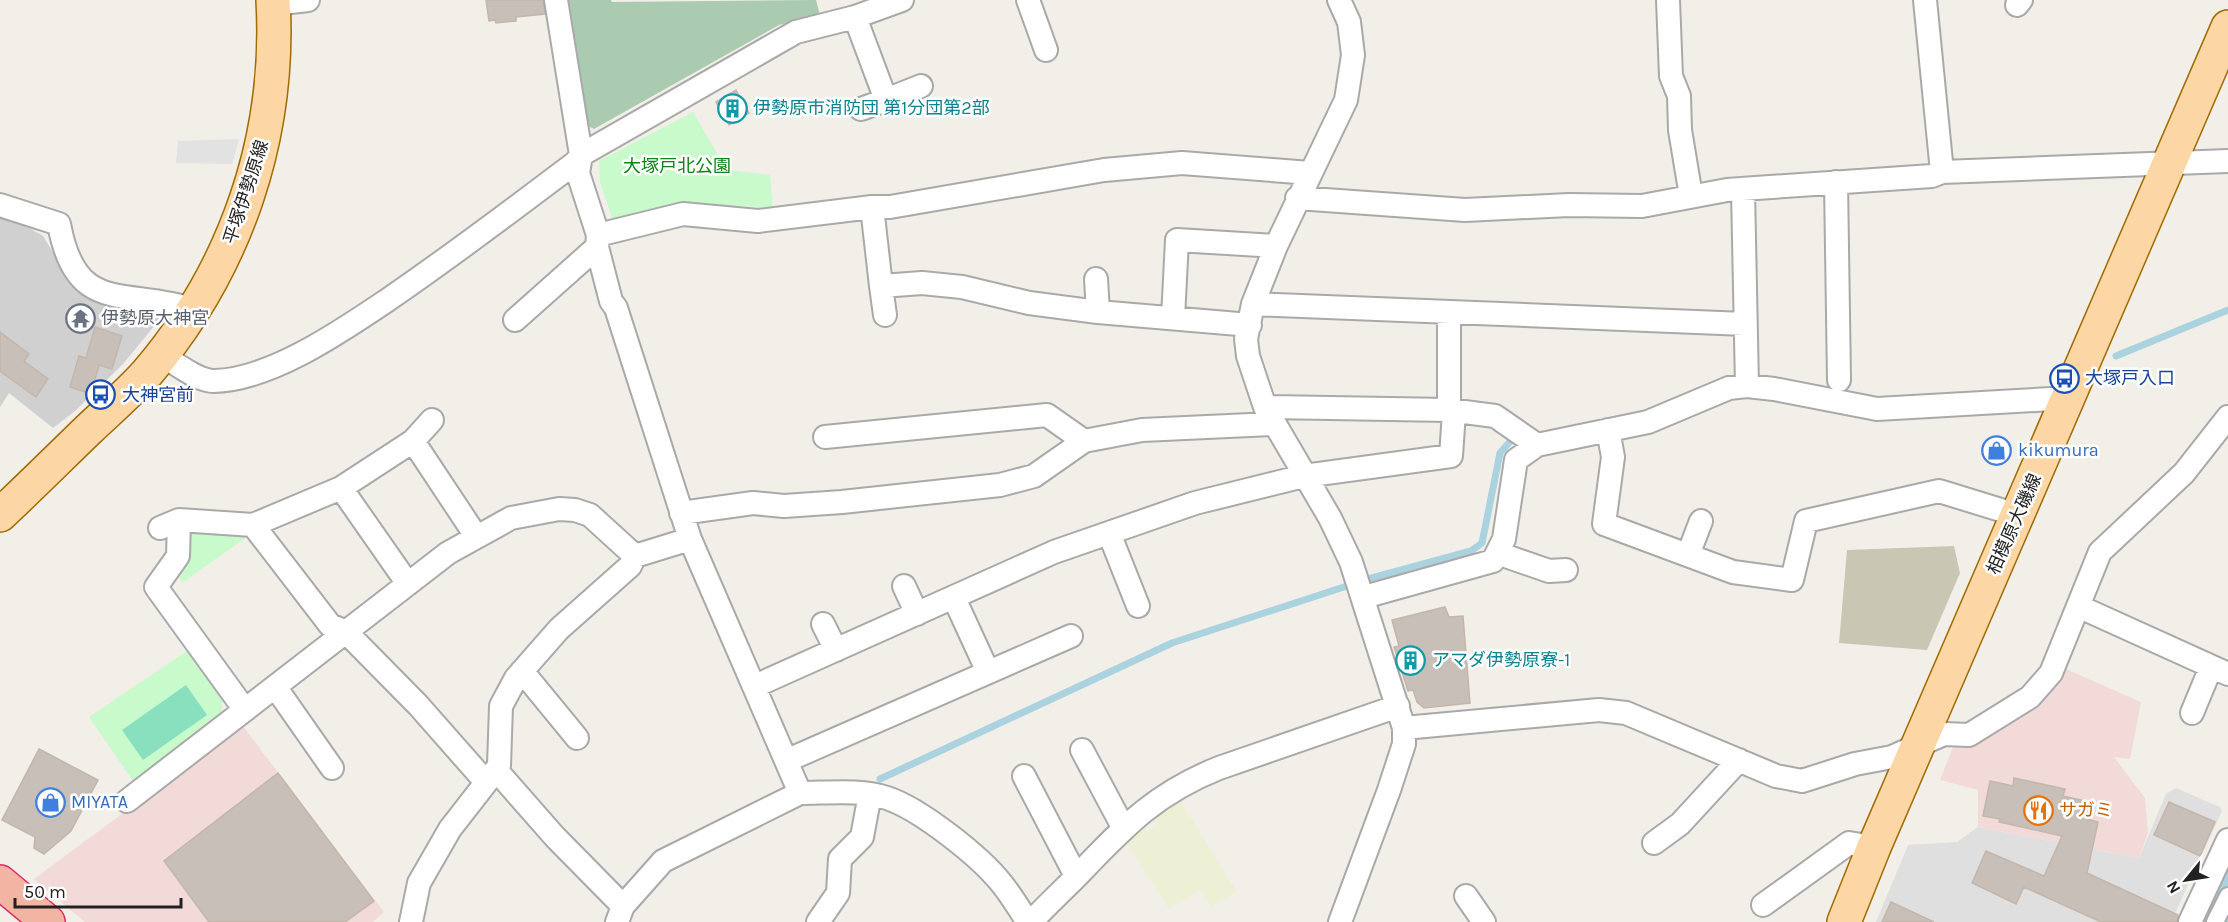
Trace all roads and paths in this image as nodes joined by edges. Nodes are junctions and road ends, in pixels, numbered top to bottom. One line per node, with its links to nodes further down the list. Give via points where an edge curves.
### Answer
1 (308, 0): 8 (street)
2 (556, 0): 15 (street)
3 (902, 0): 9 (street)
4 (1028, 0): 11 (street)
5 (1339, 0): 19 (street, via 1349,22 1353,55 1346,100)
6 (1668, 0): 22 (street, via 1671,76 1679,96 1680,130)
7 (1925, 0): 18 (street)
8 (273, 2): 30 (main road, 平塚伊勢原線, via 272,90 257,165 229,247)
9 (855, 17): 13 (street); 15 (street, via 796,32)
10 (2228, 27): 17 (main road, 相模原大磯線)
11 (1046, 50)
12 (921, 86): 13 (street)
13 (886, 100): 14 (street)
14 (861, 109)
15 (581, 155): 26 (street, via 578,173); 38 (street, via 495,225 340,332 299,354 265,369 211,381)
16 (2228, 161): 17 (street)
17 (2170, 164): 18 (street); 41 (main road, 相模原大磯線)
18 (1942, 172): 20 (street, via 1932,176)
19 (1310, 173): 23 (street); 25 (street, via 1182,163 1104,170)
20 (1836, 182): 21 (street); 39 (street, via 1846,267 1848,351)
21 (1743, 190): 22 (street); 37 (street)
22 (1691, 196): 23 (street, via 1642,206)
23 (1297, 198): 27 (street)
24 (0, 205): 30 (street, via 58,224 71,267 96,290 168,301)
25 (872, 207): 26 (street, via 758,221 683,214); 29 (street)
26 (598, 241): 36 (street); 53 (street, via 611,301)
27 (1276, 246): 34 (street); 35 (street, via 1177,240)
28 (1096, 279): 31 (street)
29 (881, 286): 31 (street, via 922,283 962,287 1029,303); 33 (street)
30 (195, 310): 38 (main road, 平塚伊勢原線)
31 (1098, 312): 35 (street)
32 (1449, 313): 34 (street); 37 (street); 42 (street)
33 (885, 315)
34 (1252, 315): 35 (street); 43 (street, via 1246,339 1248,356)
35 (1173, 318)
36 (515, 320)
37 (1745, 324): 40 (street)
38 (162, 355): 54 (main road, 平塚伊勢原線)
39 (1839, 380)
40 (1748, 386): 41 (street, via 1876,409); 46 (street, via 1729,388 1648,422)
41 (2069, 398): 55 (main road, 相模原大磯線)
42 (1451, 411): 43 (street); 50 (street, via 1495,416); 51 (street, via 1451,456)
43 (1269, 415): 49 (street); 51 (street)
44 (2228, 417): 70 (street, via 2184,473 2100,552)
45 (432, 420): 48 (street)
46 (1608, 430): 50 (street); 62 (street, via 1613,457 1604,524)
47 (825, 437): 49 (street, via 1047,415)
48 (413, 441): 52 (street); 59 (street)
49 (1084, 441): 53 (street, via 1034,476 1000,485 842,502 784,506 753,503)
50 (1537, 445): 61 (street, via 1516,460 1504,539)
51 (1305, 476): 58 (street, via 1195,503); 67 (street, via 1338,534)
52 (341, 488): 57 (street); 65 (street)
53 (681, 513): 60 (street)
54 (0, 515)
55 (2017, 515): 62 (street, via 1939,491 1806,521 1791,589); 85 (main road, 相模原大磯線)
56 (1701, 521): 62 (street)
57 (253, 525): 73 (street, via 330,625); 81 (street, via 169,524 178,556 156,587)
58 (1109, 534): 68 (street, via 1054,552); 69 (street)
59 (476, 536): 63 (street, via 511,518 558,509 575,510 590,515); 65 (street)
60 (690, 539): 63 (street); 79 (street)
61 (1497, 553): 64 (street, via 1549,571); 67 (street, via 1493,561)
62 (1688, 555)
63 (635, 556): 76 (street, via 630,566 559,629)
64 (1566, 570)
65 (408, 584): 73 (street)
66 (904, 586): 71 (street)
67 (1364, 597): 83 (street)
68 (954, 598): 71 (street); 78 (street)
69 (1138, 606)
70 (2080, 607): 77 (street); 85 (street, via 2051,673 2030,697 1969,735 1944,734)
71 (917, 614): 75 (street)
72 (823, 624): 75 (street)
73 (346, 632): 80 (street); 90 (street)
74 (1071, 636): 78 (street)
75 (836, 650): 79 (street)
76 (522, 670): 84 (street); 90 (street, via 501,706 501,753)
77 (2220, 670): 82 (street)
78 (988, 672): 87 (street)
79 (755, 686): 87 (street)
80 (276, 688): 81 (street); 89 (street)
81 (245, 711): 94 (street)
82 (2192, 713)
83 (1401, 717): 88 (street, via 1599,710 1626,713); 95 (street, via 1193,778 1155,800); 109 (street, via 1404,744)
84 (577, 738)
85 (1917, 748): 88 (street, via 1802,780 1776,776); 98 (main road, 相模原大磯線)
86 (1093, 759): 95 (street)
87 (788, 760): 92 (street)
88 (1739, 760): 97 (street, via 1680,824)
89 (332, 768)
90 (491, 776): 104 (street, via 555,837); 107 (street, via 450,829 419,883)
91 (1023, 784): 99 (street)
92 (800, 793): 93 (street); 104 (street, via 663,861)
93 (870, 794): 105 (street, via 862,837 840,860 838,894); 108 (street, via 889,798 915,812 967,850 1001,883)
94 (127, 801)
95 (1123, 827): 99 (street)
96 (2228, 840): 112 (street)
97 (1654, 843)
98 (1874, 847): 103 (street, via 1850,843); 111 (main road, 相模原大磯線)
99 (1076, 876): 108 (street)
100 (0, 882): 106 (highway)
101 (1466, 896): 110 (street)
102 (2228, 896): 113 (street)
103 (1763, 905)
104 (620, 914)
105 (823, 920)
106 (48, 922)
107 (411, 922)
108 (1029, 922)
109 (1340, 922)
110 (1484, 922)
111 (1844, 922)
112 (2190, 922)
113 (2216, 922)

